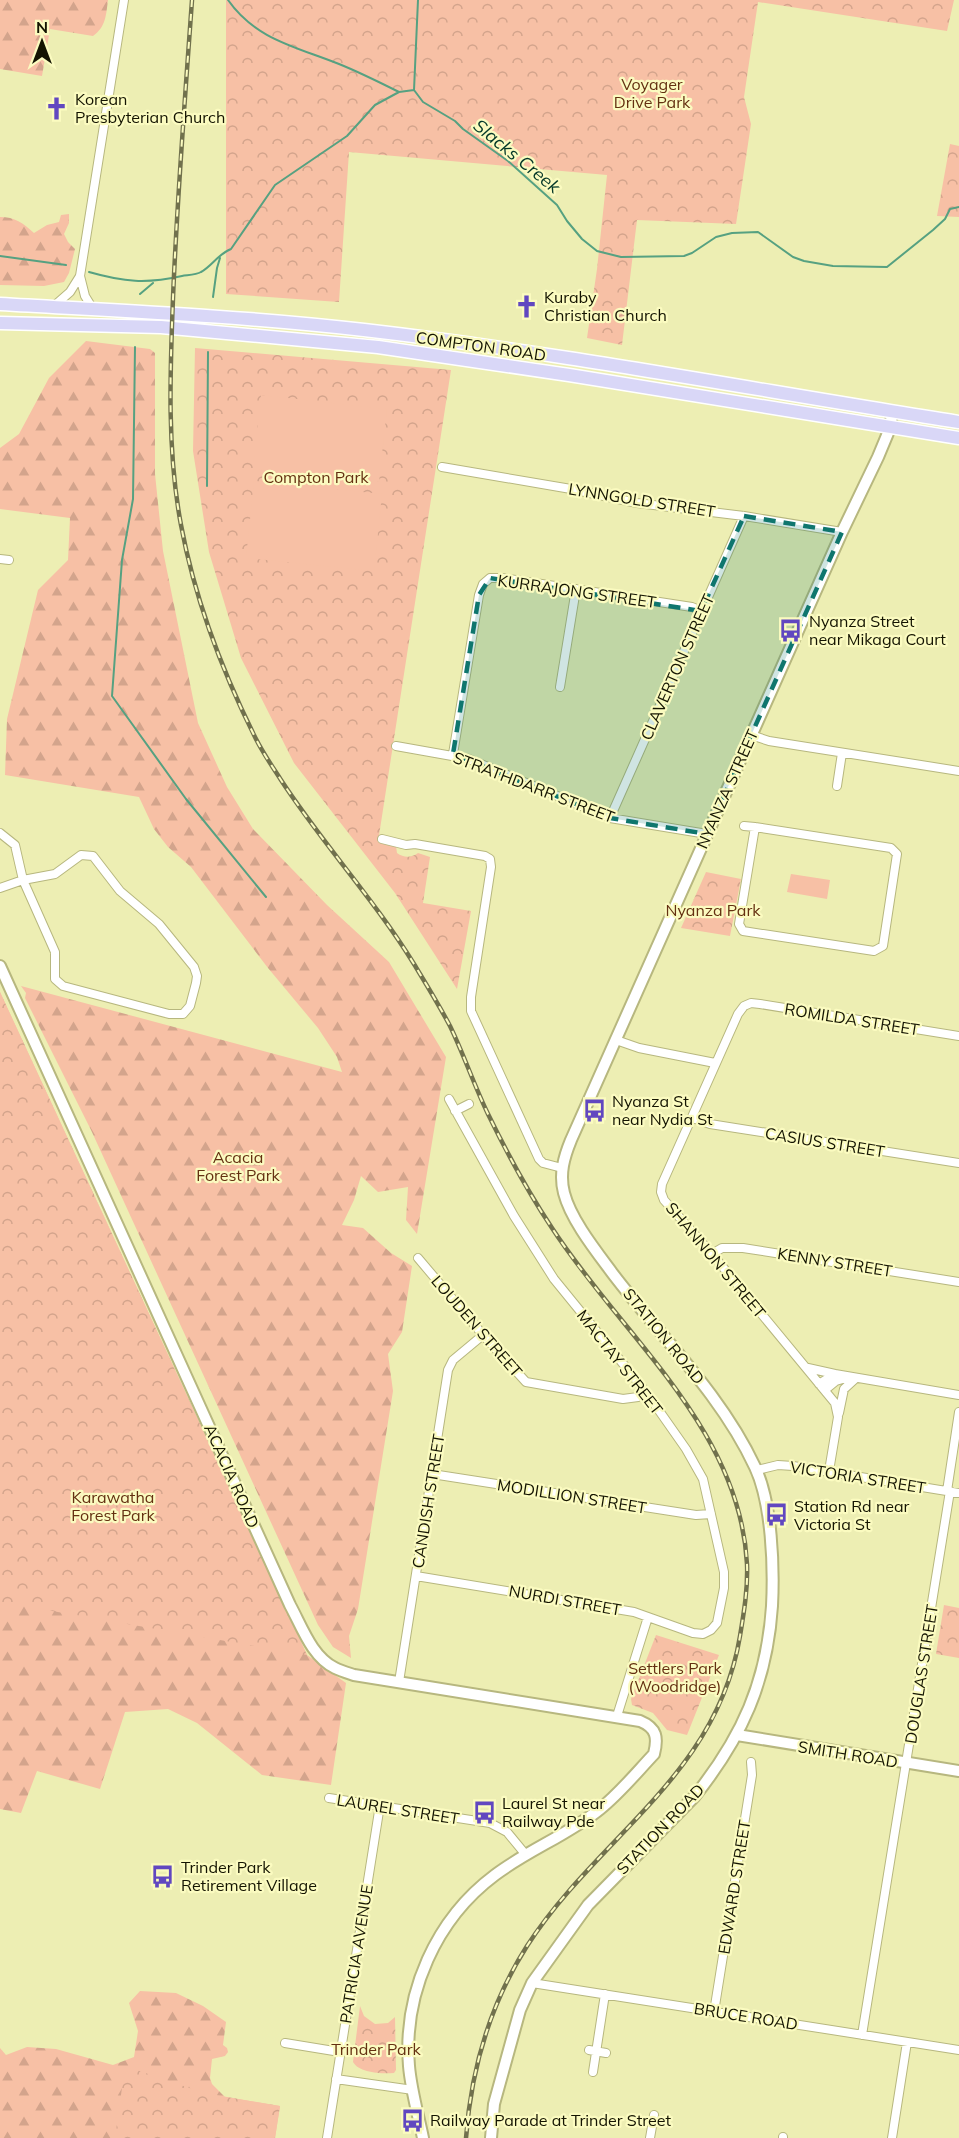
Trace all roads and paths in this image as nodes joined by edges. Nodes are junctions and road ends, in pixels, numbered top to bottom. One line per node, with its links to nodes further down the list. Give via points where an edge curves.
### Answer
1 (124, 0): 2 (street)
2 (80, 276): 4 (street); 5 (street)
3 (0, 303): 4 (main road, COMPTON ROAD)
4 (54, 306): 5 (main road, COMPTON ROAD)
5 (93, 309): 7 (main road, COMPTON ROAD)
6 (3, 325): 8 (main road, COMPTON ROAD, via 170,328)
7 (325, 326): 8 (main road, via 326,334); 9 (main road, COMPTON ROAD, via 480,345)
8 (349, 345): 11 (main road, COMPTON ROAD, via 405,350)
9 (893, 412): 10 (main road, COMPTON ROAD); 11 (street, NYANZA STREET)
10 (959, 422)
11 (890, 427): 12 (main road, COMPTON ROAD); 15 (street, NYANZA STREET)
12 (959, 438)
13 (442, 467): 14 (street, LYNNGOLD STREET, via 637,503)
14 (744, 516): 15 (street, LYNNGOLD STREET); 19 (street, CLAVERTON STREET)
15 (842, 532): 21 (street, NYANZA STREET)
16 (0, 559): 17 (street)
17 (9, 560)
18 (576, 589): 19 (street, KURRAJONG STREET); 20 (street); 24 (street, KURRAJONG STREET, via 502,578 490,578 483,584)
19 (701, 611): 27 (street, CLAVERTON STREET)
20 (560, 687)
21 (751, 735): 23 (street); 31 (street, NYANZA STREET)
22 (396, 746): 24 (street, STRATHDARR STREET)
23 (842, 753): 25 (street); 26 (street)
24 (453, 754): 27 (street, STRATHDARR STREET)
25 (959, 771)
26 (837, 786)
27 (610, 818): 31 (street, STRATHDARR STREET)
28 (744, 826): 29 (street)
29 (754, 827): 29 (street, via 895,851 883,946 874,951 742,931 739,924)
30 (0, 833): 33 (street, via 15,844)
31 (707, 834): 38 (street, NYANZA STREET)
32 (382, 839): 45 (street, via 490,859 471,1011 539,1159)
33 (23, 880): 33 (street, via 55,952 54,974 63,987 169,1014 187,1011 196,983 194,967 159,924 120,891 93,856 81,855 54,874); 34 (street)
34 (0, 888)
35 (0, 966): 67 (street, ACACIA ROAD, via 311,1644 334,1668)
36 (744, 1006): 37 (street, ROMILDA STREET, via 760,1004); 39 (street, SHANNON STREET)
37 (959, 1036)
38 (616, 1040): 39 (street); 45 (street, NYANZA STREET)
39 (715, 1063): 43 (street, SHANNON STREET)
40 (449, 1099): 42 (street, MACTAY STREET)
41 (469, 1104): 42 (street)
42 (455, 1111): 54 (street, MACTAY STREET, via 513,1216 554,1279)
43 (693, 1118): 44 (street, CASIUS STREET, via 710,1124); 46 (street, SHANNON STREET, via 661,1192)
44 (959, 1163)
45 (562, 1168): 58 (street, STATION ROAD, via 564,1192 581,1228 617,1279 700,1379)
46 (712, 1254): 48 (street, KENNY STREET, via 722,1248 744,1248); 50 (street, SHANNON STREET)
47 (418, 1258): 49 (street, LOUDEN STREET)
48 (959, 1281)
49 (483, 1335): 54 (street, LOUDEN STREET, via 526,1382 623,1399); 60 (street, CANDISH STREET, via 453,1360 448,1370)
50 (805, 1366): 51 (street); 53 (street, SHANNON STREET)
51 (836, 1375): 52 (street); 53 (street, via 830,1376)
52 (855, 1378): 53 (street); 55 (street); 57 (street, via 845,1387)
53 (822, 1387): 57 (street, SHANNON STREET, via 835,1403)
54 (646, 1392): 63 (street, MACTAY STREET, via 696,1466 707,1491)
55 (959, 1395)
56 (959, 1412): 61 (street, DOUGLAS STREET)
57 (838, 1417): 59 (street)
58 (757, 1470): 59 (street, VICTORIA STREET, via 778,1465); 69 (street, STATION ROAD, via 767,1513 772,1563 771,1621 760,1678)
59 (829, 1471): 61 (street, VICTORIA STREET)
60 (432, 1474): 63 (street, MODILLION STREET); 64 (street, CANDISH STREET)
61 (948, 1491): 62 (street, VICTORIA STREET); 71 (street, DOUGLAS STREET)
62 (959, 1493)
63 (711, 1515): 66 (street, MACTAY STREET, via 724,1588 717,1623)
64 (416, 1576): 65 (street, NURDI STREET, via 600,1605); 67 (street, CANDISH STREET)
65 (648, 1617): 66 (street, NURDI STREET, via 693,1633); 68 (street)
66 (711, 1630)
67 (399, 1682): 68 (street, ACACIA ROAD)
68 (617, 1716): 75 (street, ACACIA ROAD, via 650,1725 657,1742 654,1754 600,1809)
69 (737, 1735): 71 (street, SMITH ROAD); 76 (street, STATION ROAD, via 695,1796 588,1905)
70 (751, 1761): 78 (street, EDWARD STREET, via 752,1775)
71 (907, 1763): 72 (street, SMITH ROAD); 79 (street, DOUGLAS STREET)
72 (959, 1771)
73 (329, 1798): 74 (street, LAUREL STREET)
74 (380, 1805): 75 (street, LAUREL STREET, via 490,1823 507,1832); 84 (street, PATRICIA AVENUE)
75 (526, 1855): 88 (street, via 472,1894 443,1931 428,1959 411,2008 409,2067)
76 (532, 1983): 77 (street, BRUCE ROAD); 92 (street, STATION ROAD, via 520,2010 494,2104)
77 (605, 1994): 78 (street, BRUCE ROAD); 83 (street)
78 (714, 2012): 79 (street, BRUCE ROAD)
79 (862, 2035): 80 (street, BRUCE ROAD)
80 (908, 2042): 82 (street, BRUCE ROAD); 94 (street)
81 (285, 2043): 84 (street)
82 (959, 2050)
83 (593, 2051): 85 (street); 86 (street)
84 (340, 2052): 87 (street, PATRICIA AVENUE)
85 (606, 2053)
86 (593, 2072)
87 (336, 2079): 88 (street); 90 (street, PATRICIA AVENUE)
88 (413, 2090): 91 (street)
89 (654, 2115): 93 (street)
90 (327, 2138)
91 (423, 2138)
92 (491, 2138)
93 (650, 2138)
94 (892, 2138)

